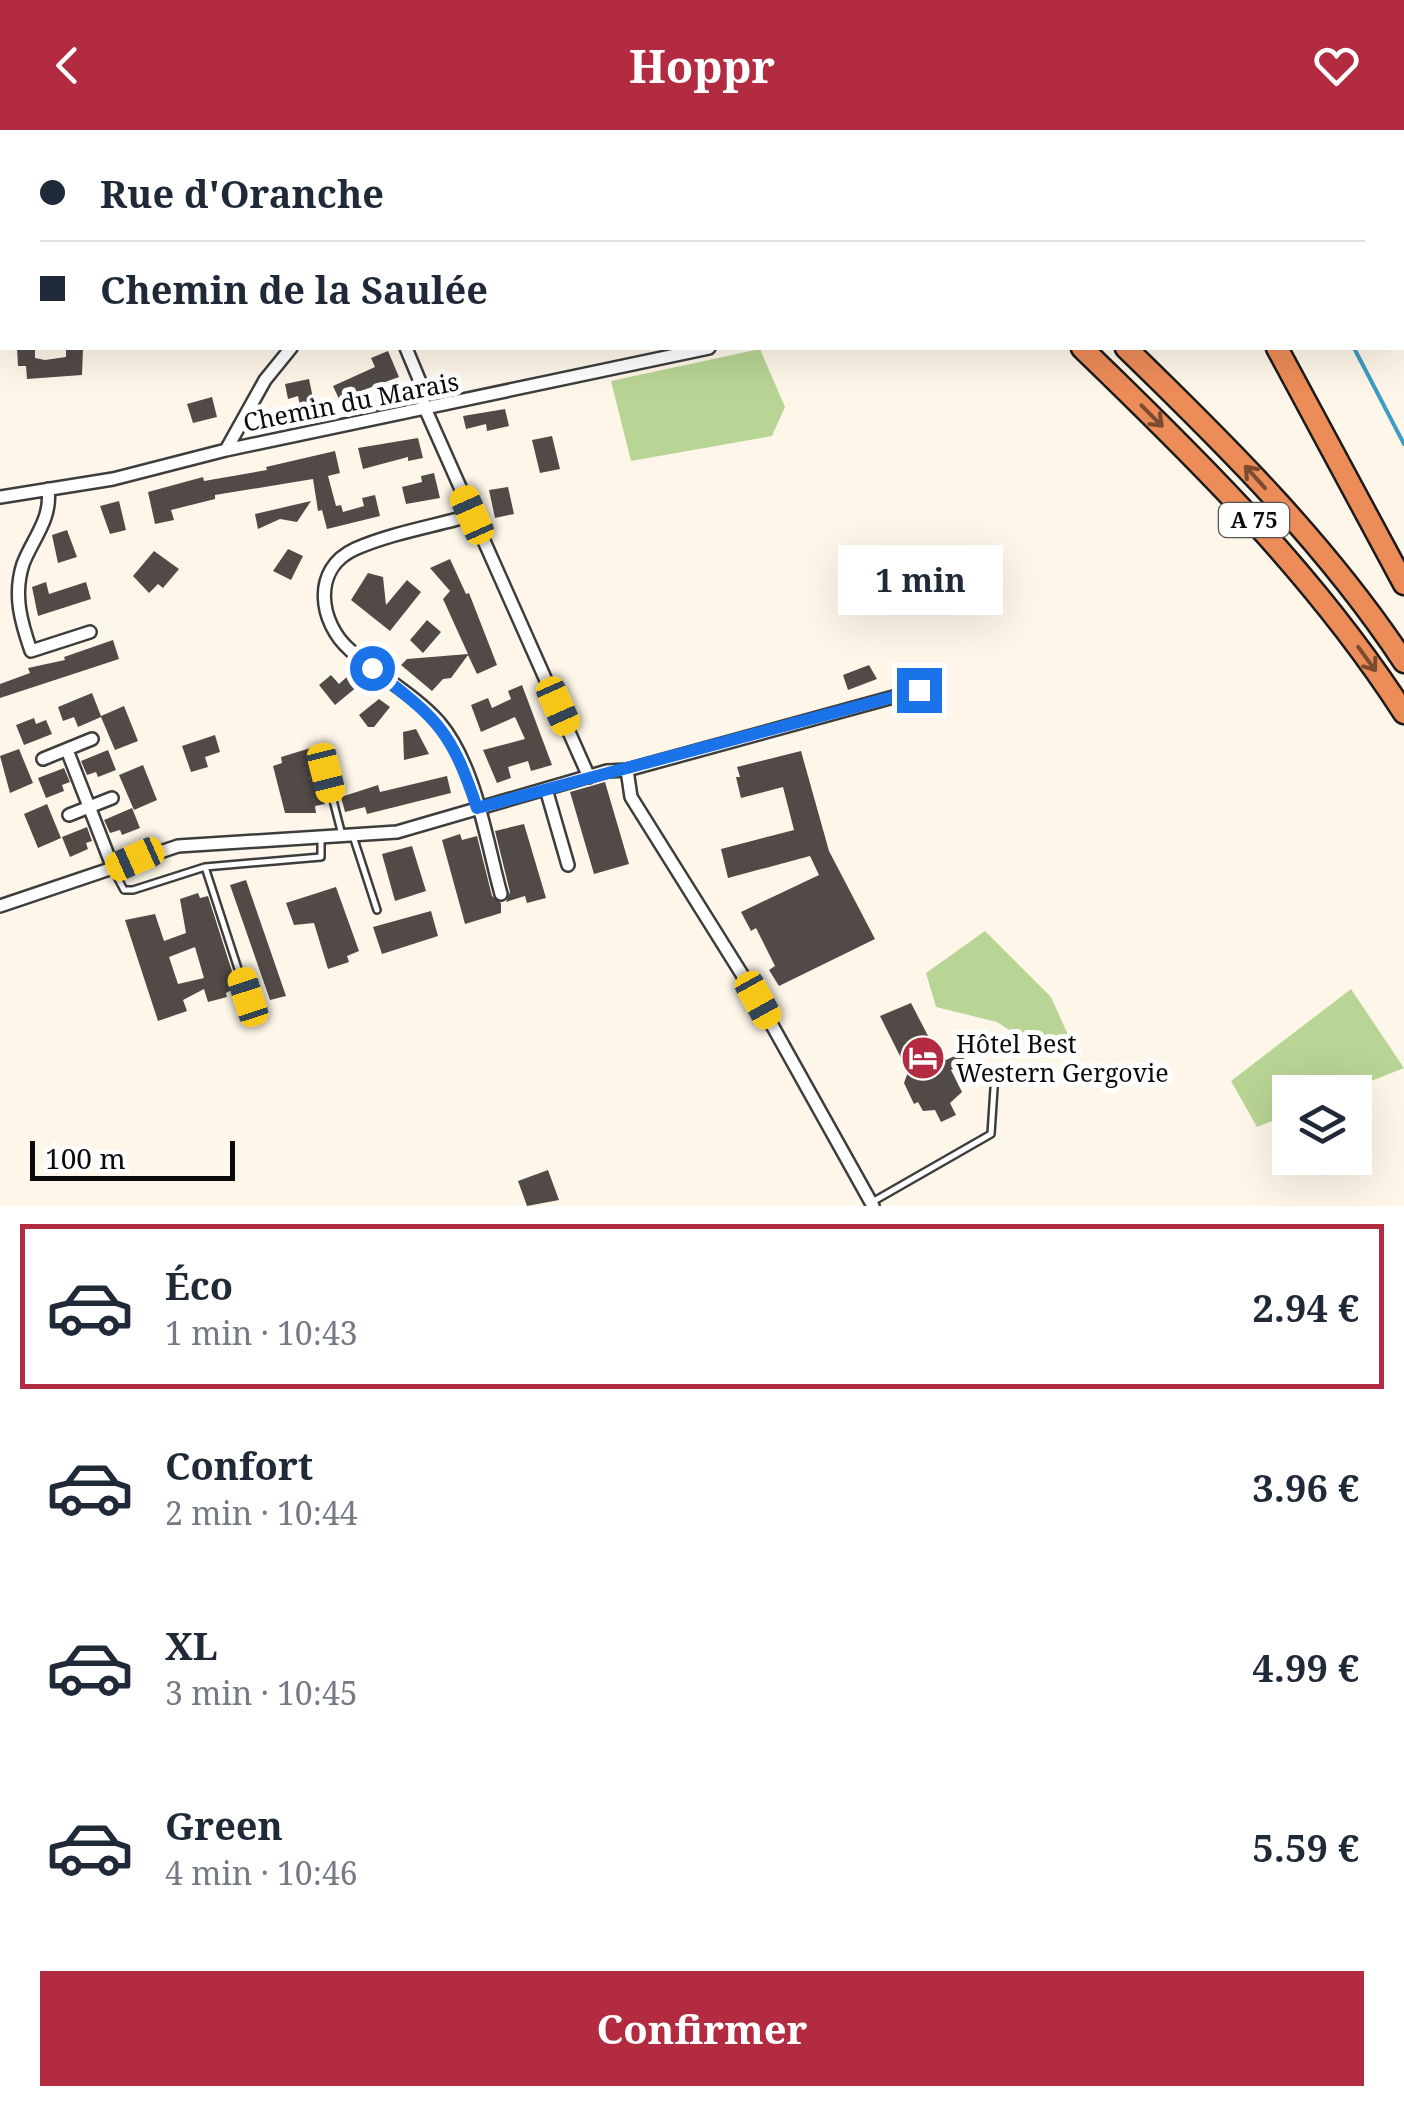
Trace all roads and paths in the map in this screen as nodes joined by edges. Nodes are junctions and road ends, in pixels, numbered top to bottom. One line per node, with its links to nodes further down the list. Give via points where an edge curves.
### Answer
1 (290, 350): 8 (street)
2 (407, 350): 7 (street)
3 (701, 350): 7 (street, Chemin du Marais)
4 (1084, 350): 16 (highway, A 75, one-way to 16, via 1266,533)
5 (1128, 350): 14 (highway, A 75, one-way to 5, via 1323,554)
6 (1278, 350): 12 (highway)
7 (424, 406): 8 (street, Chemin du Marais); 11 (street)
8 (226, 450): 9 (street, Chemin du Marais)
9 (48, 490): 10 (street, Chemin du Marais); 13 (street, via 50,506 18,584 24,631 30,651)
10 (0, 497)
11 (472, 515): 22 (street); 26 (street, via 353,550 324,584 324,606 346,647 438,721)
12 (1404, 584)
13 (90, 632)
14 (1404, 662)
15 (919, 690): 20 (street)
16 (1404, 713)
17 (92, 739): 18 (street)
18 (67, 750): 19 (street); 25 (street)
19 (44, 758)
20 (627, 770): 22 (street); 38 (street, via 631,798 758,1000)
21 (315, 777): 28 (lane, via 326,773)
22 (590, 777): 23 (street)
23 (546, 789): 26 (street); 30 (street)
24 (112, 798): 25 (street)
25 (89, 807): 27 (street); 32 (street)
26 (477, 808): 28 (street, via 397,832); 33 (street)
27 (70, 815)
28 (347, 834): 29 (street); 35 (lane)
29 (321, 836): 31 (lane, via 321,857); 32 (street, via 178,846)
30 (568, 864)
31 (205, 866): 32 (lane, via 124,890); 36 (lane)
32 (113, 868): 34 (street)
33 (502, 894)
34 (0, 906)
35 (377, 910)
36 (253, 1015)
37 (995, 1074): 38 (lane, via 991,1134)
38 (872, 1204)

